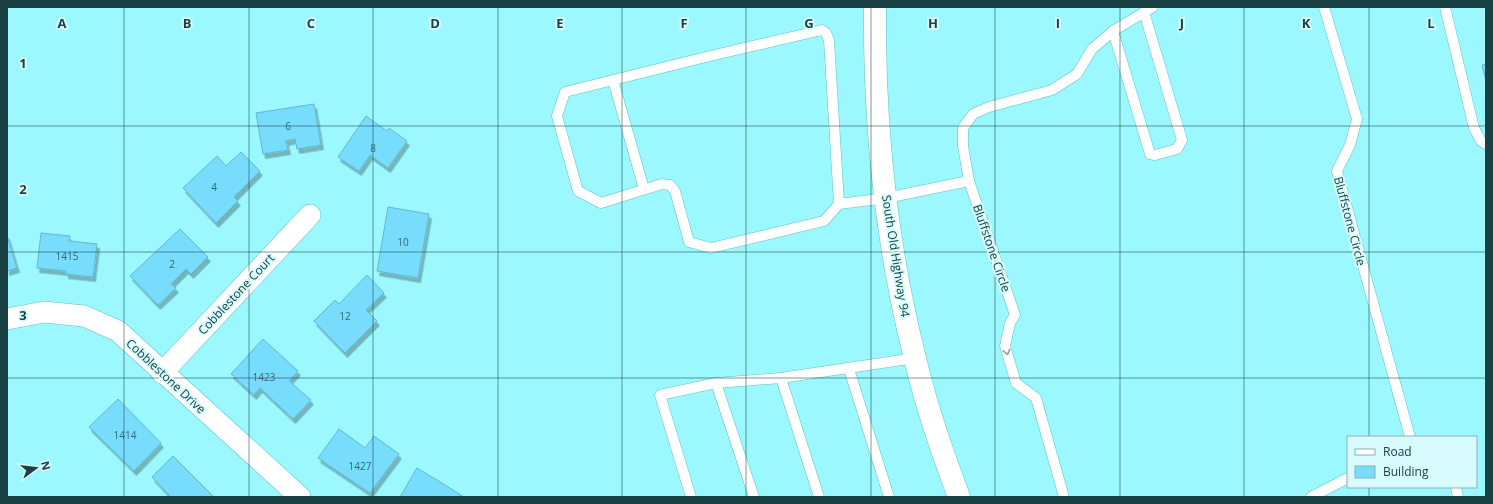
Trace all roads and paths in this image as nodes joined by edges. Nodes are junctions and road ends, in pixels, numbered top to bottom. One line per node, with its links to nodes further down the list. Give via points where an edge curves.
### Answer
1 (875, 7): 10 (main road, South Old Highway 94, via 877,121)
2 (1324, 7): 19 (lane, Bluffstone Circle, via 1357,119 1350,145 1337,170)
3 (1445, 7): 7 (lane, via 1474,128 1481,141)
4 (1148, 10): 5 (lane, Bluffstone Circle); 5 (lane, via 1182,140 1178,149 1150,154)
5 (1113, 31): 8 (lane, Bluffstone Circle, via 1092,49 1077,74 1052,90 973,114 963,128 963,146)
6 (613, 80): 9 (lane); 9 (lane, via 565,92 557,116 563,139 578,191 602,203); 11 (lane, via 822,30 829,40)
7 (1486, 144)
8 (969, 181): 10 (lane); 27 (lane, Bluffstone Circle, one-way to 27, via 1014,315 1005,346 1016,383 1036,398)
9 (644, 190): 11 (lane, via 662,184 670,185 675,191 689,242 711,248 824,221)
10 (886, 198): 11 (lane); 14 (main road, South Old Highway 94, via 897,275)
11 (839, 204)
12 (310, 215): 16 (street, Cobblestone Court)
13 (7, 319): 16 (street, Cobblestone Drive, via 44,312 84,316 118,332)
14 (915, 358): 15 (lane); 26 (main road, South Old Highway 94, via 937,436)
15 (849, 369): 17 (lane); 25 (lane)
16 (162, 373): 21 (street, Cobblestone Drive)
17 (781, 378): 18 (lane); 24 (lane)
18 (716, 383): 22 (lane, via 660,395); 23 (lane)
19 (1410, 436)
20 (1347, 479): 28 (lane)
21 (300, 497)
22 (691, 497)
23 (754, 497)
24 (819, 497)
25 (889, 497)
26 (959, 497)
27 (1064, 497)
28 (1311, 497)

